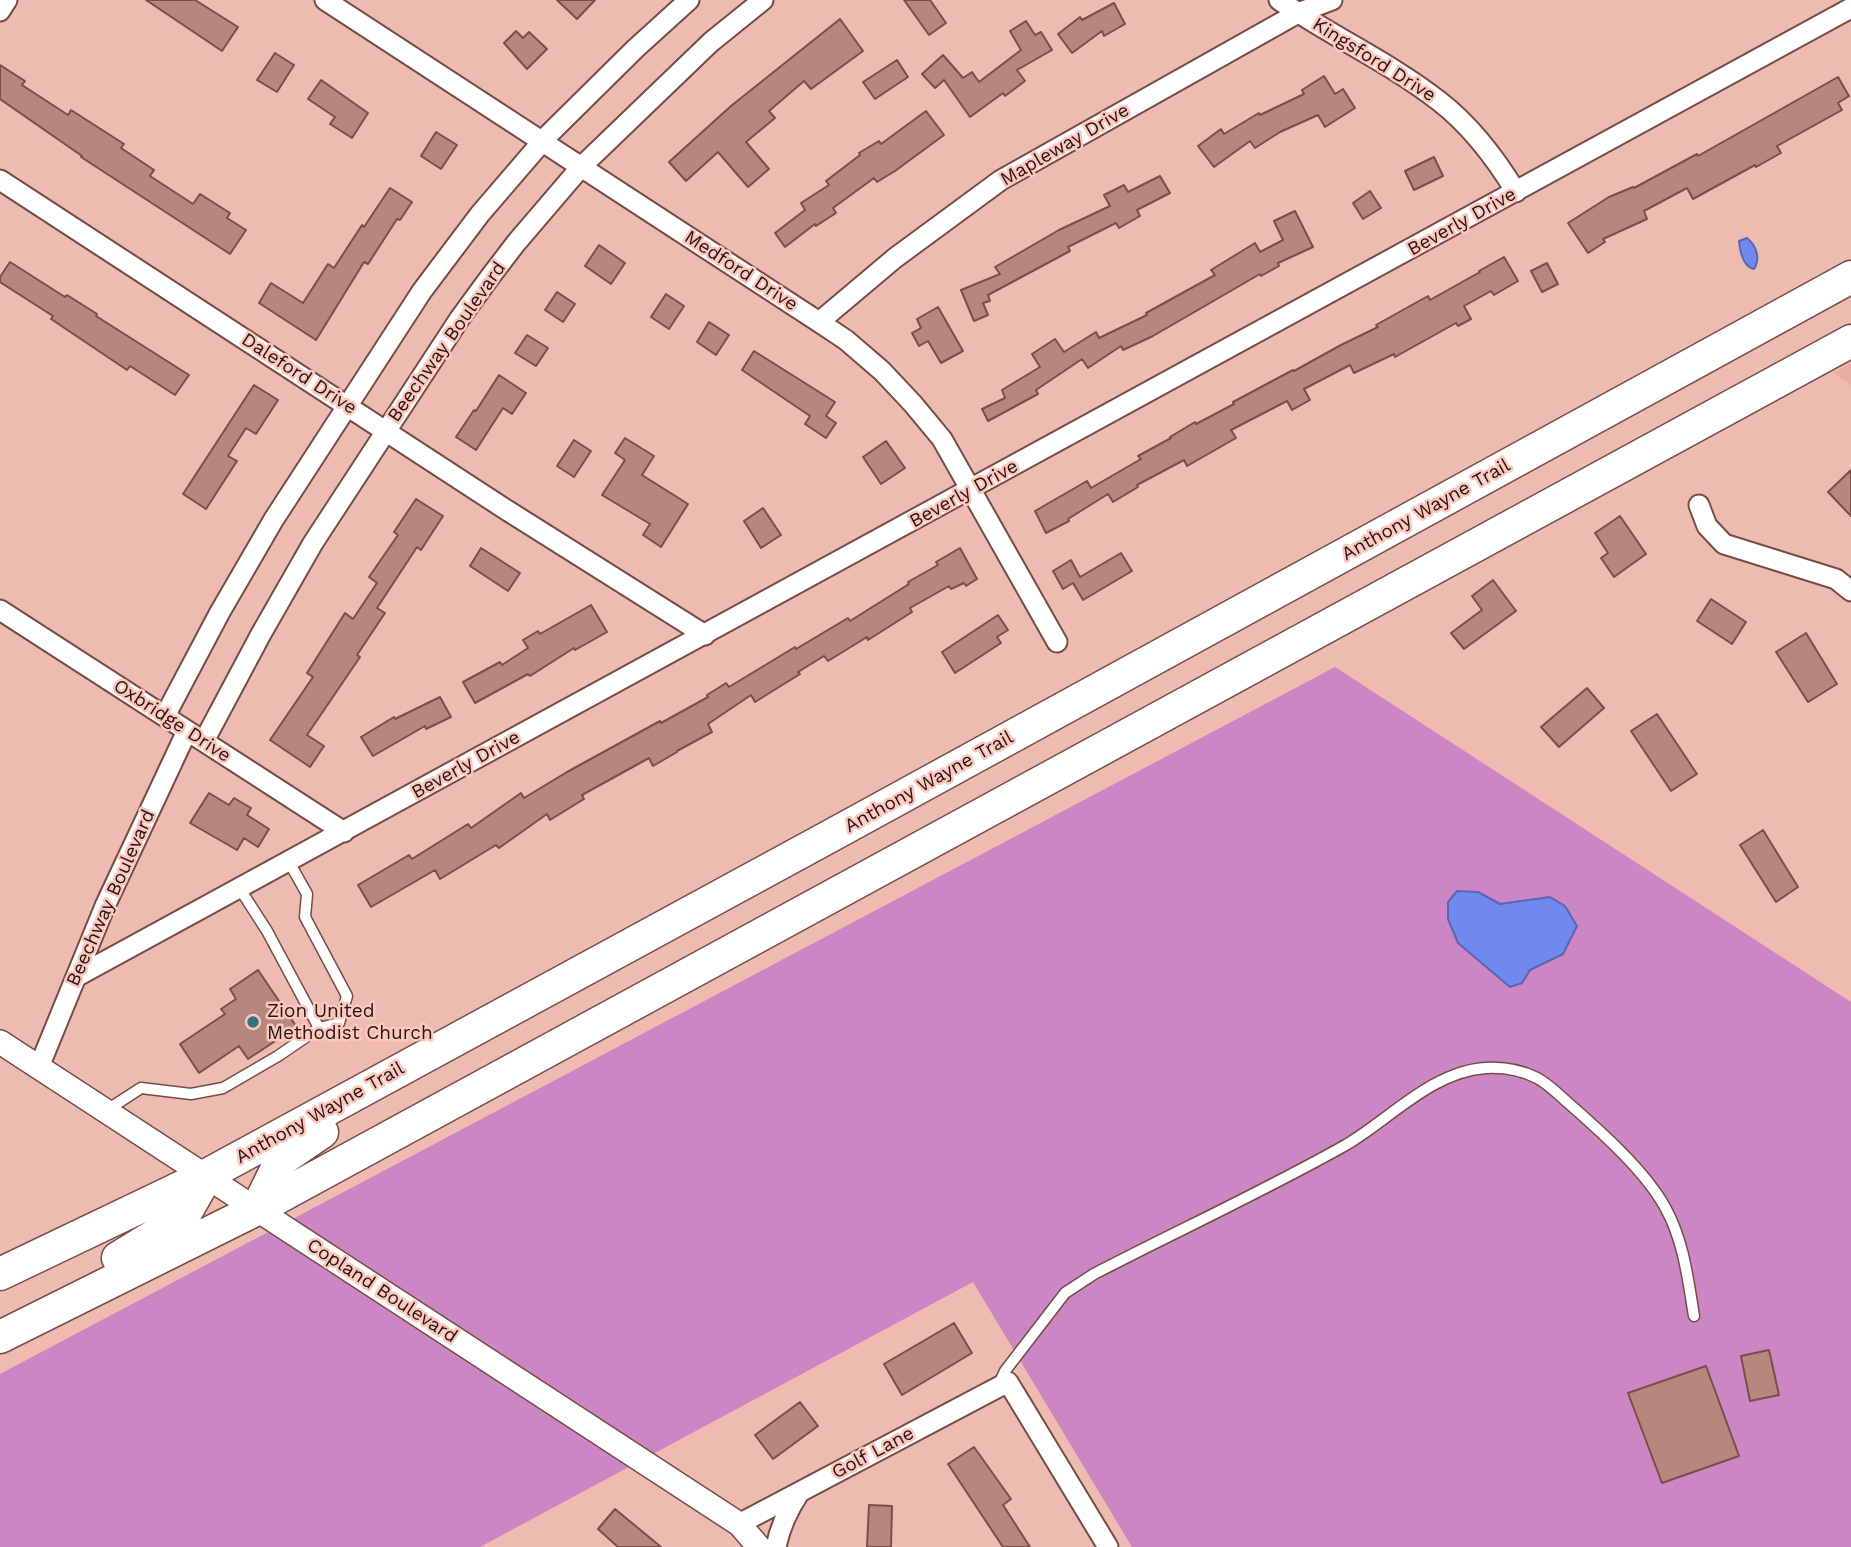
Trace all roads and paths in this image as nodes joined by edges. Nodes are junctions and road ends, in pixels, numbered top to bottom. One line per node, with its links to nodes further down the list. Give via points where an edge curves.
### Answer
1 (7, 0): 8 (street)
2 (325, 0): 10 (street, Medford Drive)
3 (689, 0): 10 (street)
4 (763, 0): 11 (street, Beechway Boulevard, via 711,42)
5 (1279, 0): 9 (street, Kingsford Drive)
6 (1332, 0): 9 (street, Mapleway Drive)
7 (1851, 8): 13 (street, Beverly Drive)
8 (0, 11)
9 (1298, 13): 13 (street, Kingsford Drive, via 1442,103 1481,144); 15 (street, Mapleway Drive, via 1001,180 895,258)
10 (542, 141): 11 (street, Medford Drive); 17 (street, via 453,249)
11 (581, 167): 15 (street, Medford Drive); 18 (street, Beechway Boulevard, via 490,277)
12 (0, 180): 17 (street, Daleford Drive)
13 (1516, 192): 19 (street, Beverly Drive)
14 (1851, 277): 33 (highway, Anthony Wayne Trail)
15 (819, 322): 19 (street, Medford Drive, via 883,371 913,404 942,439)
16 (1851, 341): 38 (highway)
17 (347, 405): 18 (street, Daleford Drive); 25 (street, via 262,538)
18 (386, 431): 23 (street, Daleford Drive); 27 (street, Beechway Boulevard, via 313,543)
19 (971, 490): 23 (street, Beverly Drive); 24 (street, Medford Drive)
20 (1699, 505): 21 (street, via 1707,526 1724,544 1836,579)
21 (1851, 591)
22 (0, 610): 25 (street, Oxbridge Drive)
23 (705, 635): 28 (street, Beverly Drive)
24 (1057, 642)
25 (165, 716): 26 (street, Oxbridge Drive)
26 (187, 731): 27 (street, Oxbridge Drive); 31 (street, Beechway Boulevard)
27 (204, 741): 28 (street, Oxbridge Drive)
28 (344, 832): 29 (street, Beverly Drive)
29 (289, 862): 30 (street, Beverly Drive); 32 (lane, via 307,894 305,917 347,996 339,1023)
30 (240, 889): 31 (street, Beverly Drive); 32 (lane)
31 (76, 977): 35 (street, Beechway Boulevard)
32 (319, 1028): 36 (lane, via 223,1088 191,1094 141,1088)
33 (458, 1038): 37 (highway, Anthony Wayne Trail); 38 (highway, via 281,1160)
34 (0, 1042): 35 (street, Copland Boulevard)
35 (39, 1067): 36 (street, Copland Boulevard)
36 (106, 1110): 37 (street, Copland Boulevard)
37 (207, 1175): 38 (street, Copland Boulevard); 39 (highway, Anthony Wayne Trail); 41 (highway, via 182,1219)
38 (257, 1209): 42 (highway); 45 (street, Copland Boulevard)
39 (0, 1274)
40 (1694, 1316): 43 (lane, via 1682,1248 1666,1208 1644,1178 1605,1135 1540,1079 1519,1070 1486,1068 1463,1072 1428,1088 1347,1144 1094,1274 1065,1293 1006,1371)
41 (0, 1330)
42 (0, 1337)
43 (1003, 1384): 44 (street, Golf Lane); 48 (street)
44 (800, 1492): 45 (street, Golf Lane); 47 (street, via 779,1530)
45 (739, 1524): 46 (street, Copland Boulevard)
46 (760, 1547)
47 (776, 1547)
48 (1108, 1547)

